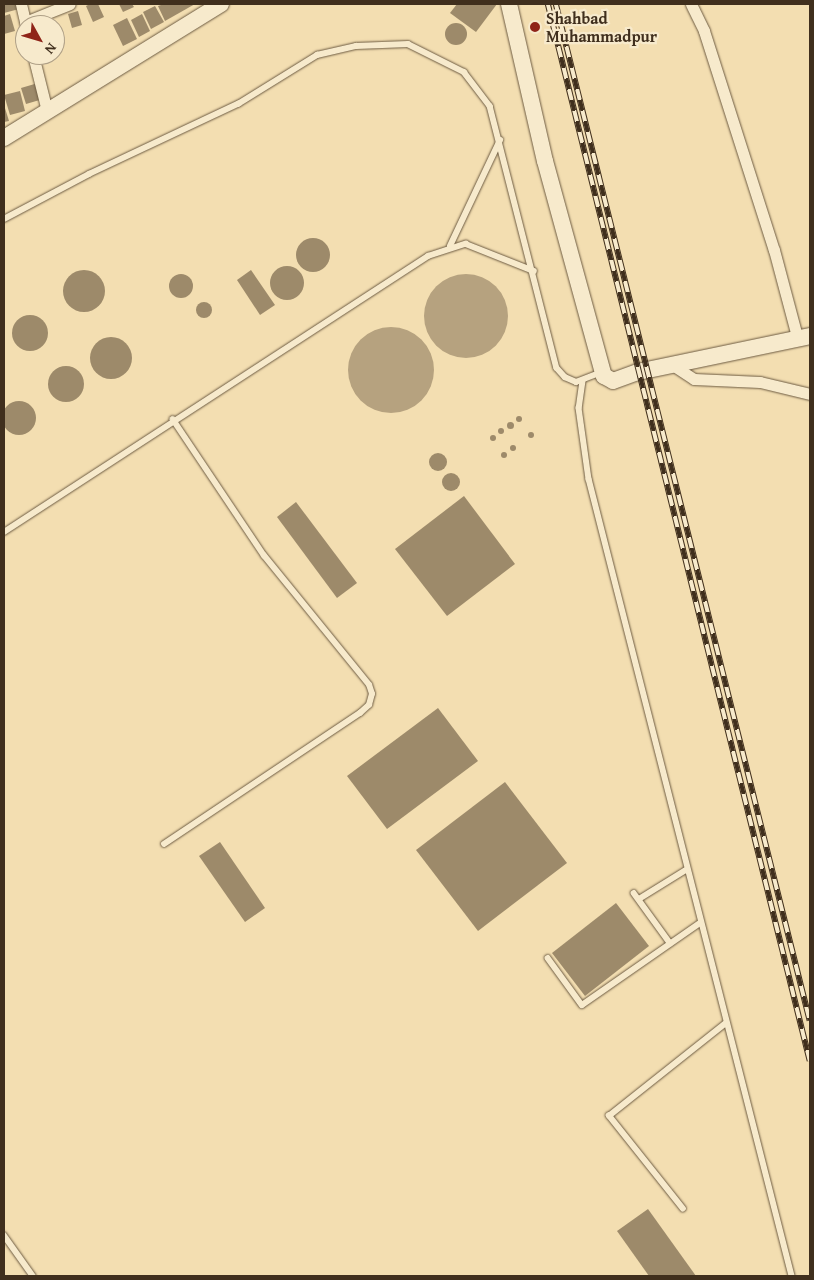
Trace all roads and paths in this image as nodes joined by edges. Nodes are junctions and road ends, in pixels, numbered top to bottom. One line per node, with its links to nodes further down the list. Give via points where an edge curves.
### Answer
1 (70, 4): 5 (street)
2 (221, 4): 7 (street)
3 (509, 4): 15 (street, via 544,161)
4 (691, 4): 13 (street, via 704,31)
5 (45, 15)
6 (36, 65): 7 (street)
7 (48, 111): 8 (street)
8 (4, 138)
9 (500, 140): 10 (lane, via 490,106 464,72 408,44 356,46 307,60 238,104 89,174); 11 (lane); 12 (lane)
10 (4, 219)
11 (450, 246): 12 (lane, via 474,245); 18 (lane, via 421,260)
12 (534, 271): 16 (lane, via 557,368 571,380)
13 (804, 338): 14 (street)
14 (674, 366): 15 (street, via 613,380); 17 (street, via 694,379 760,382)
15 (602, 372): 16 (lane)
16 (583, 381): 21 (lane, via 578,408 589,479)
17 (810, 394)
18 (173, 420): 19 (lane); 20 (lane, via 264,556 369,685 372,694 369,705 360,713)
19 (4, 532)
20 (164, 844)
21 (686, 870): 23 (lane); 24 (lane)
22 (634, 893): 23 (lane)
23 (639, 899): 25 (lane)
24 (700, 923): 25 (lane); 27 (lane)
25 (670, 943): 26 (lane, via 582,1005)
26 (548, 958)
27 (726, 1022): 28 (lane, via 609,1116); 31 (lane)
28 (682, 1209)
29 (4, 1235): 30 (lane)
30 (34, 1276)
31 (792, 1276)

